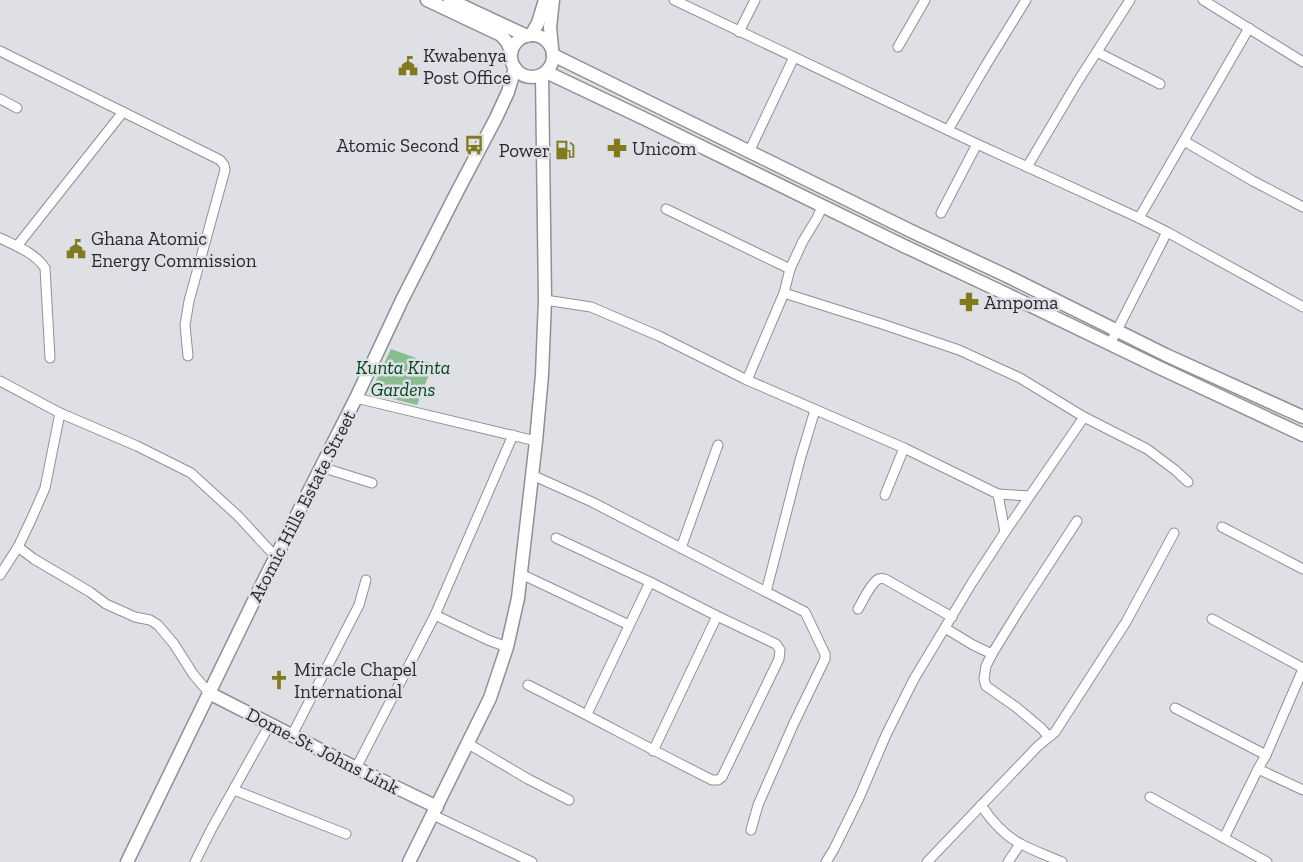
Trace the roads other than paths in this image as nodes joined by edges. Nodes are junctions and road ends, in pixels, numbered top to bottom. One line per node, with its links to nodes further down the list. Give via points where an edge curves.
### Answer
1 (427, 0): 16 (main road, via 501,36)
2 (450, 0): 13 (main road)
3 (545, 0): 13 (main road, via 538,23)
4 (553, 0): 17 (main road, via 550,27)
5 (674, 0): 12 (street)
6 (755, 0): 12 (street)
7 (925, 0): 14 (street)
8 (1026, 0): 27 (street)
9 (1130, 0): 18 (street)
10 (1203, 0): 11 (street)
11 (1249, 28): 20 (street); 28 (street)
12 (739, 32): 19 (street)
13 (529, 35): 16 (main road, via 517,41); 17 (main road, via 548,42)
14 (898, 46)
15 (0, 51): 26 (street)
16 (511, 51): 21 (main road)
17 (553, 52): 22 (main road, via 552,64); 30 (main road)
18 (1097, 52): 23 (street); 31 (street)
19 (794, 57): 27 (street); 30 (street)
20 (1303, 62)
21 (515, 68): 22 (main road, via 527,77); 50 (main road, Atomic Hills Estate Street, via 496,118 402,300)
22 (544, 74): 32 (main road); 42 (main road)
23 (1160, 84)
24 (0, 99): 25 (street)
25 (17, 108)
26 (123, 112): 39 (street); 46 (street, via 220,160 224,166 189,301 185,324)
27 (948, 130): 29 (street)
28 (1184, 141): 33 (street); 36 (street)
29 (977, 144): 31 (street); 35 (street)
30 (749, 152): 44 (main road)
31 (1027, 167): 36 (street)
32 (823, 206): 40 (street); 45 (main road)
33 (1303, 207)
34 (666, 209): 40 (street)
35 (941, 213)
36 (1139, 218): 37 (street)
37 (1167, 232): 43 (street); 44 (street)
38 (0, 238): 39 (street)
39 (17, 246): 47 (street, via 40,260 45,268)
40 (790, 269): 41 (street)
41 (784, 293): 48 (street); 53 (street, via 959,350 1020,378)
42 (545, 300): 48 (street, via 591,307 660,336); 57 (main road)
43 (1303, 306)
44 (1116, 331): 45 (street); 54 (main road)
45 (1110, 344): 56 (main road)
46 (188, 356)
47 (50, 358)
48 (747, 380): 51 (street)
49 (0, 381): 52 (street)
50 (356, 398): 55 (street); 60 (main road, Atomic Hills Estate Street)
51 (815, 410): 59 (street); 80 (street)
52 (60, 413): 72 (street, via 45,488); 74 (street, via 191,473)
53 (1084, 417): 62 (street, via 1147,449); 66 (street)
54 (1303, 418)
55 (513, 435): 57 (street); 82 (street)
56 (1303, 435)
57 (536, 441): 61 (main road)
58 (718, 445): 73 (street)
59 (904, 448): 64 (street); 65 (street)
60 (321, 467): 63 (street); 74 (main road, Atomic Hills Estate Street)
61 (532, 474): 73 (street); 76 (main road)
62 (1188, 482)
63 (372, 483)
64 (998, 494): 66 (street); 69 (street)
65 (885, 496)
66 (1029, 496): 69 (street)
67 (1077, 520): 89 (street)
68 (1222, 527): 75 (street)
69 (1005, 532): 84 (street)
70 (1174, 533): 97 (street, via 1126,622 1055,732)
71 (556, 538): 79 (street)
72 (18, 546): 77 (street); 92 (street, via 106,604 158,624)
73 (680, 548): 80 (street)
74 (276, 557): 92 (main road, Atomic Hills Estate Street)
75 (1303, 569)
76 (521, 574): 86 (street); 88 (main road)
77 (0, 576)
78 (366, 580): 96 (street, via 359,605)
79 (650, 582): 83 (street); 86 (street)
80 (766, 592): 109 (street, via 805,612 825,659 758,805)
81 (858, 609): 84 (street, via 877,580 885,578)
82 (435, 615): 88 (street); 101 (street)
83 (717, 616): 99 (street); 99 (street, via 776,644 780,650 779,658 718,780)
84 (952, 617): 87 (street)
85 (1212, 619): 90 (street)
86 (629, 625): 94 (street)
87 (945, 628): 89 (street); 117 (street, via 910,687)
88 (507, 647): 98 (main road, via 490,698)
89 (992, 654): 97 (street, via 986,666 986,686 1016,707)
90 (1303, 669): 100 (street)
91 (528, 685): 94 (street)
92 (209, 693): 95 (main road, Dome-St. Johns Link); 113 (main road, Atomic Hills Estate Street)
93 (1175, 708): 100 (street)
94 (587, 714): 99 (street)
95 (270, 724): 96 (main road, Dome-St. Johns Link); 103 (street)
96 (292, 735): 101 (main road, Dome-St. Johns Link)
97 (1048, 737): 107 (street)
98 (467, 743): 106 (street); 108 (main road)
99 (653, 751)
100 (1266, 755): 102 (street)
101 (356, 768): 108 (main road, Dome-St. Johns Link)
102 (1258, 769): 104 (street); 111 (street)
103 (234, 790): 110 (street); 114 (street)
104 (1303, 790)
105 (1150, 797): 111 (street)
106 (569, 800)
107 (981, 805): 112 (street, via 998,826); 118 (street)
108 (435, 811): 115 (main road); 116 (street)
109 (751, 830)
110 (346, 834)
111 (1224, 838): 121 (street)
112 (1020, 844): 119 (street); 120 (street)
113 (127, 862)
114 (195, 862)
115 (409, 862)
116 (532, 862)
117 (826, 862)
118 (927, 862)
119 (1008, 862)
120 (1062, 862)
121 (1267, 862)

